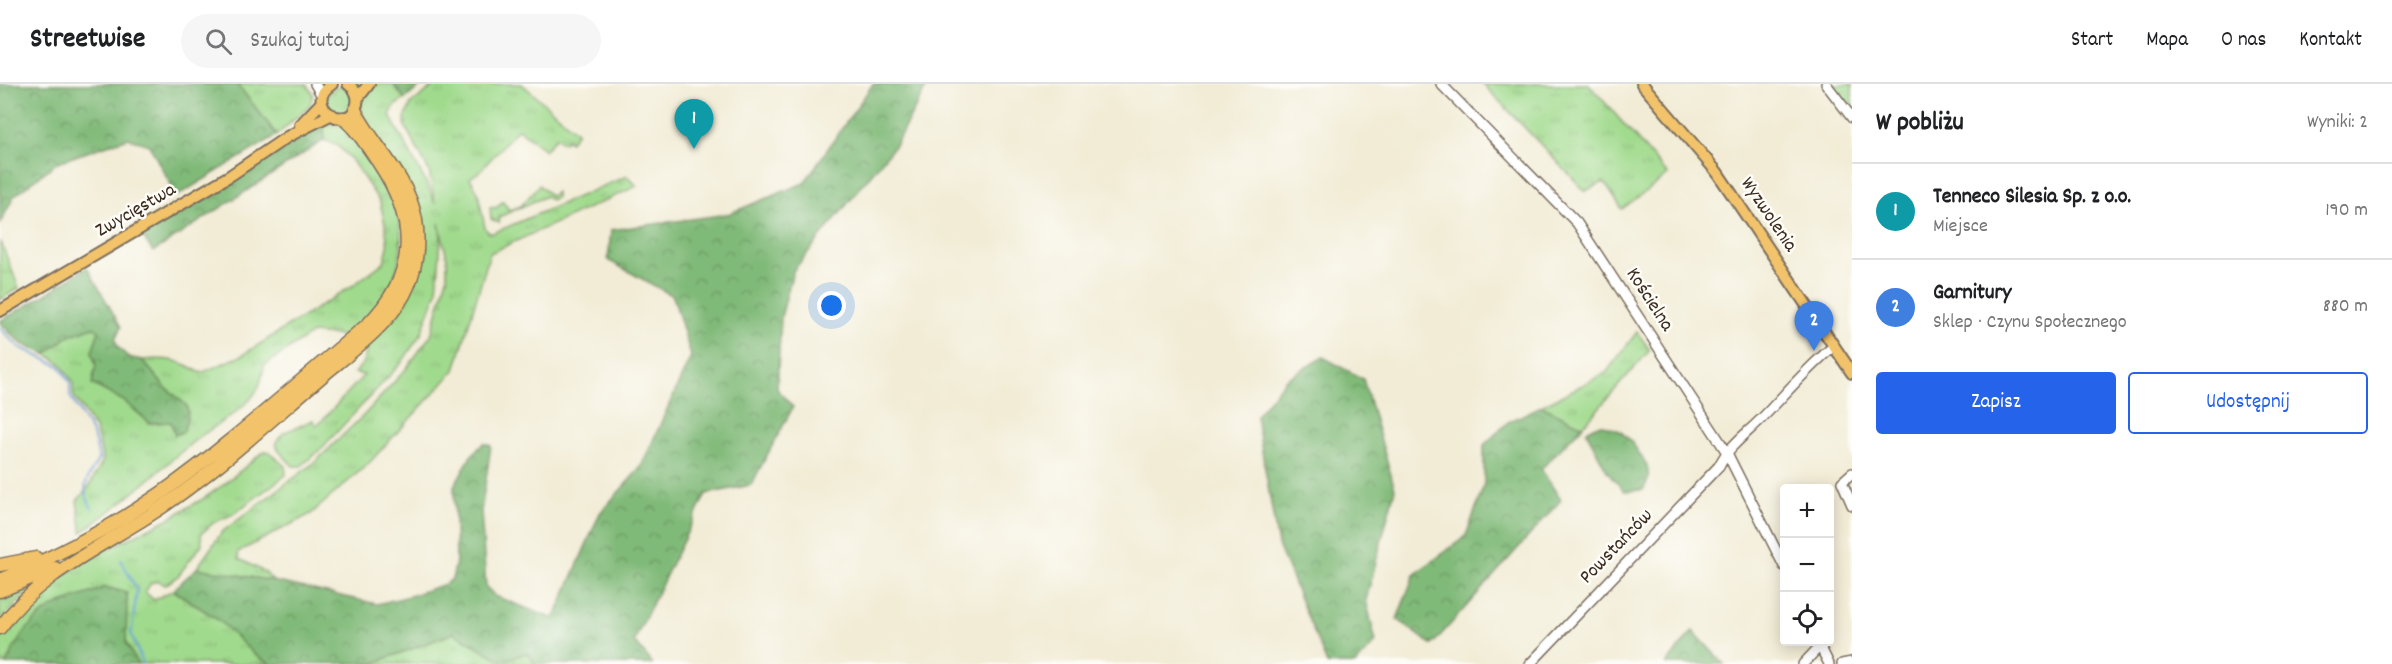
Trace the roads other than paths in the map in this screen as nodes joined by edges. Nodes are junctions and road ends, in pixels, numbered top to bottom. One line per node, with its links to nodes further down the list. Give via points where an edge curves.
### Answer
1 (315, 84): 8 (street)
2 (332, 84): 8 (main road, Zwycięstwa)
3 (348, 84): 9 (main road, via 354,89)
4 (369, 84): 9 (main road)
5 (1441, 84): 17 (street, Kościelna, via 1577,224)
6 (1642, 84): 15 (main road, Wyzwolenia, via 1717,172)
7 (1826, 84): 12 (street)
8 (322, 99): 10 (main road); 13 (main road, Zwycięstwa, via 315,112)
9 (356, 104): 11 (main road); 22 (highway, via 412,205 417,233 414,268 395,309 198,482)
10 (330, 115): 11 (main road); 13 (main road, Zwycięstwa)
11 (343, 118): 20 (highway, via 387,175 401,202 406,259 386,303 367,325 192,470 136,509)
12 (1852, 118)
13 (287, 137): 14 (main road, Zwycięstwa, via 207,190)
14 (0, 311)
15 (1834, 346): 16 (main road, Wyzwolenia); 17 (street, Powstańców)
16 (1852, 373)
17 (1726, 451): 21 (street, Kościelna); 30 (street, Powstańców, via 1719,466)
18 (1852, 473): 19 (street, via 1842,482)
19 (1852, 505)
20 (66, 549): 23 (highway); 24 (highway)
21 (1780, 556)
22 (78, 558): 25 (highway); 26 (highway, via 31,592)
23 (0, 565)
24 (0, 580)
25 (0, 591)
26 (0, 628)
27 (1817, 646): 31 (street)
28 (1820, 646): 32 (street)
29 (1852, 662): 33 (street)
30 (1530, 664)
31 (1803, 664)
32 (1829, 664)
33 (1842, 664)

